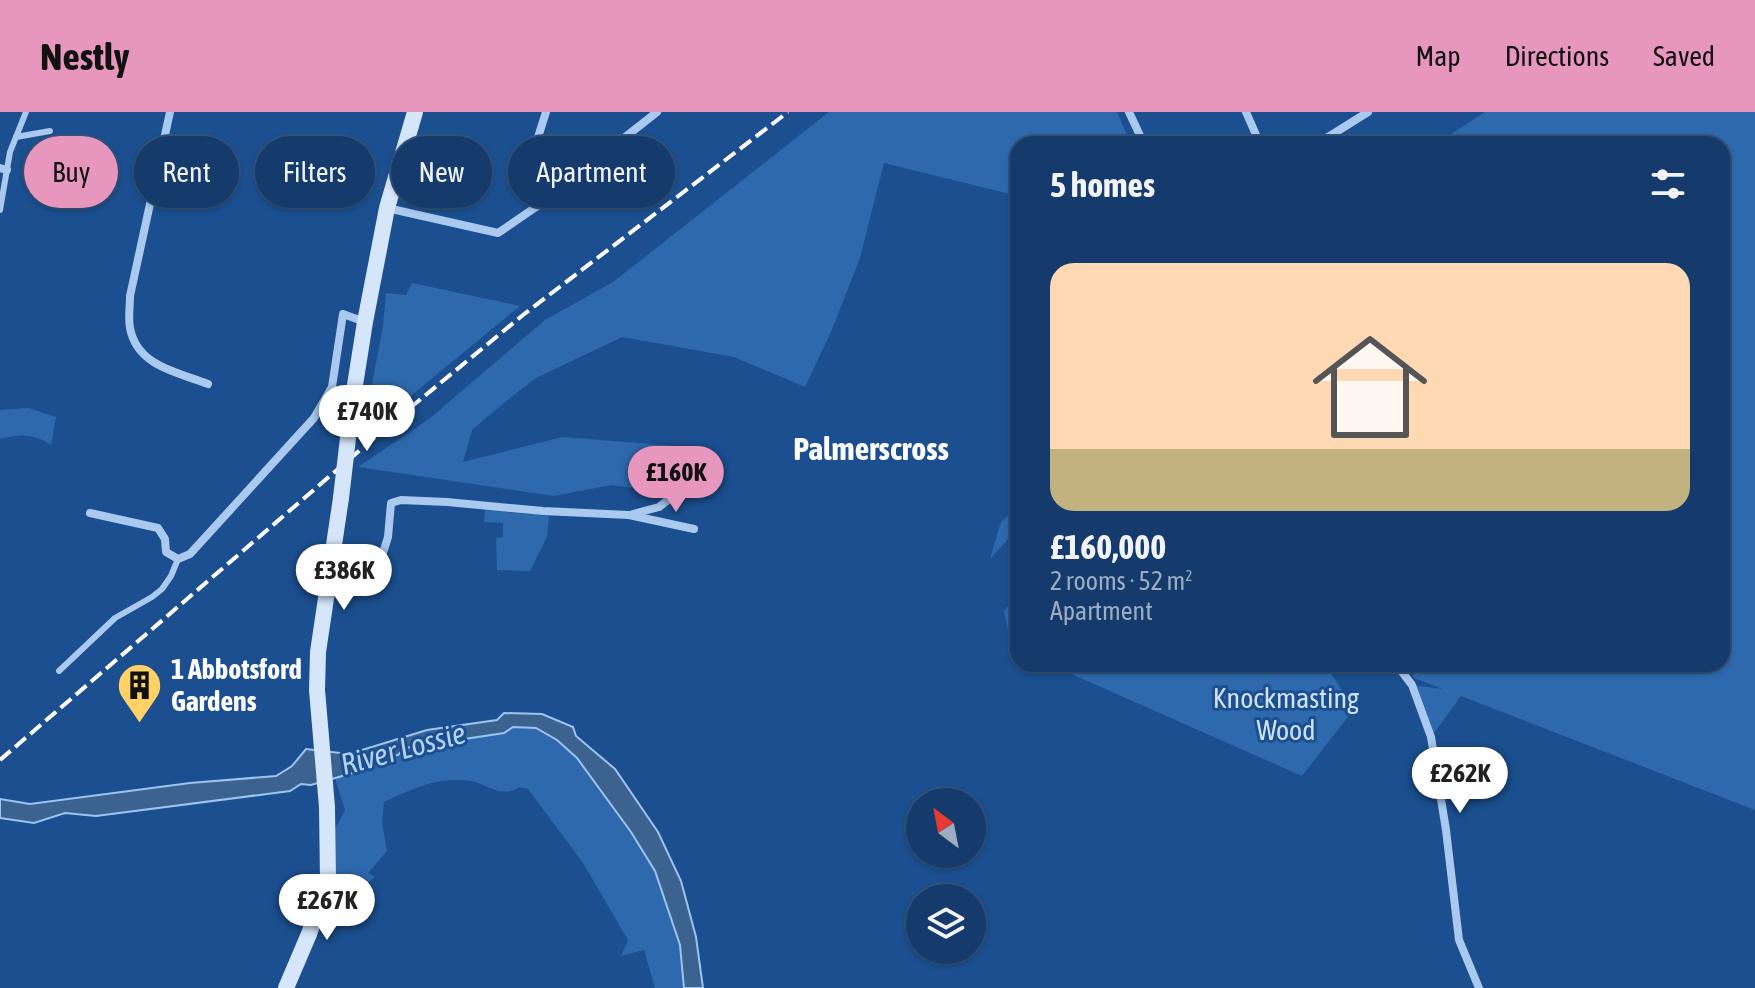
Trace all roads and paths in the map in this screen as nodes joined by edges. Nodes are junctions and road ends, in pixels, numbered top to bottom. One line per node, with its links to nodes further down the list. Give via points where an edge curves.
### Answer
1 (26, 112): 16 (lane)
2 (170, 112): 22 (street, via 130,296 129,326 136,347 152,363)
3 (415, 112): 18 (main road)
4 (546, 112): 11 (street)
5 (657, 112): 12 (street)
6 (1129, 112): 13 (street)
7 (1246, 112): 14 (street)
8 (1368, 112): 9 (street)
9 (1354, 116): 15 (street)
10 (50, 131): 16 (lane)
11 (538, 136)
12 (626, 136)
13 (1140, 136)
14 (1256, 136)
15 (1328, 136)
16 (16, 137): 17 (lane)
17 (3, 169): 20 (lane)
18 (387, 208): 19 (street, via 498,233); 21 (main road)
19 (535, 208)
20 (0, 210)
21 (365, 322): 27 (street, via 343,314 332,387 314,418 210,534); 28 (main road, bridge)
22 (208, 384)
23 (692, 467): 25 (street, via 659,507)
24 (90, 513): 27 (street, via 158,528 166,552)
25 (629, 515): 26 (street); 28 (street, via 401,500 391,503 388,537 375,578 361,587)
26 (694, 529)
27 (178, 559): 29 (lane, via 162,589 115,618)
28 (328, 582): 31 (main road, via 318,652 328,880)
29 (59, 671)
30 (1402, 672): 32 (street, via 1431,737 1459,940)
31 (286, 988)
32 (1479, 988)

